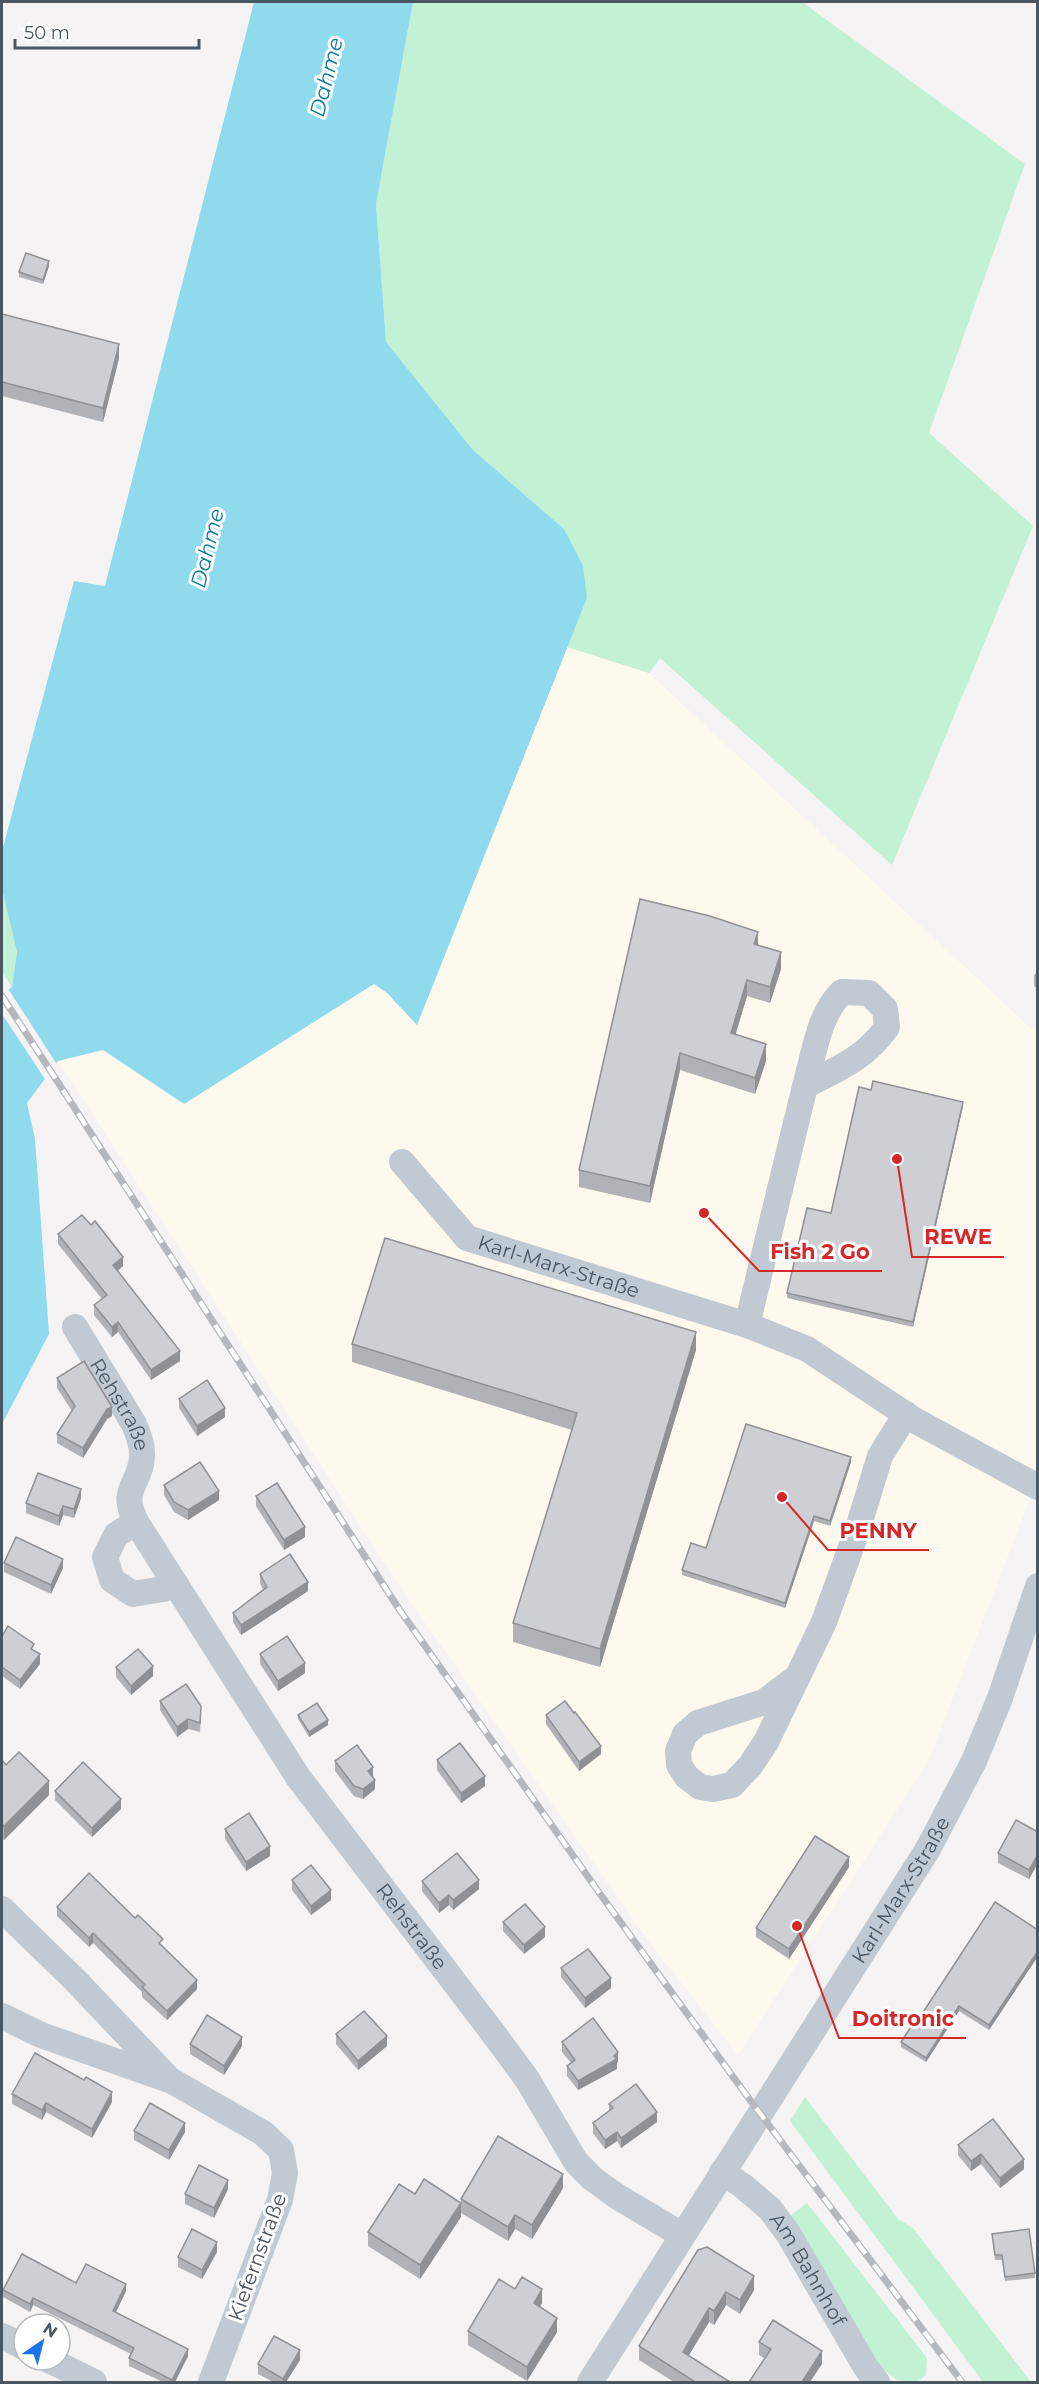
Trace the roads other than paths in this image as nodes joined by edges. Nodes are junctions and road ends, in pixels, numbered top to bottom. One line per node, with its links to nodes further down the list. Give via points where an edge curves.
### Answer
1 (805, 1086): 3 (street)
2 (402, 1162): 3 (street, Karl-Marx-Straße, via 467,1238)
3 (747, 1325): 5 (street, Karl-Marx-Straße, via 807,1349)
4 (75, 1328): 7 (street, Rehstraße, via 140,1439 142,1458 128,1506)
5 (906, 1414): 6 (street, Karl-Marx-Straße); 10 (street, via 880,1456 824,1622)
6 (1038, 1487)
7 (136, 1522): 8 (street, Rehstraße); 8 (street, via 116,1535 105,1557 112,1580 133,1594 164,1589)
8 (175, 1583): 15 (street, Rehstraße, via 298,1777 496,2037 576,2162 618,2197)
9 (1038, 1586): 14 (street, Karl-Marx-Straße, via 1000,1698 956,1796 904,1887)
10 (797, 1677): 10 (street, via 764,1702 698,1723 685,1734 678,1750 679,1765 687,1777 700,1787 713,1790 732,1785 766,1743)
11 (2, 1909): 13 (street, Kiefernstraße)
12 (2, 2016): 13 (street, Kiefernstraße, via 41,2035)
13 (172, 2081): 18 (street, Kiefernstraße, via 263,2133 281,2150 285,2174 280,2200)
14 (722, 2172): 15 (street, Karl-Marx-Straße); 20 (street, Am Bahnhof, via 770,2209)
15 (682, 2235): 19 (street, Karl-Marx-Straße)
16 (72, 2371): 17 (street)
17 (94, 2382)
18 (211, 2382)
19 (590, 2382)
20 (877, 2382)

